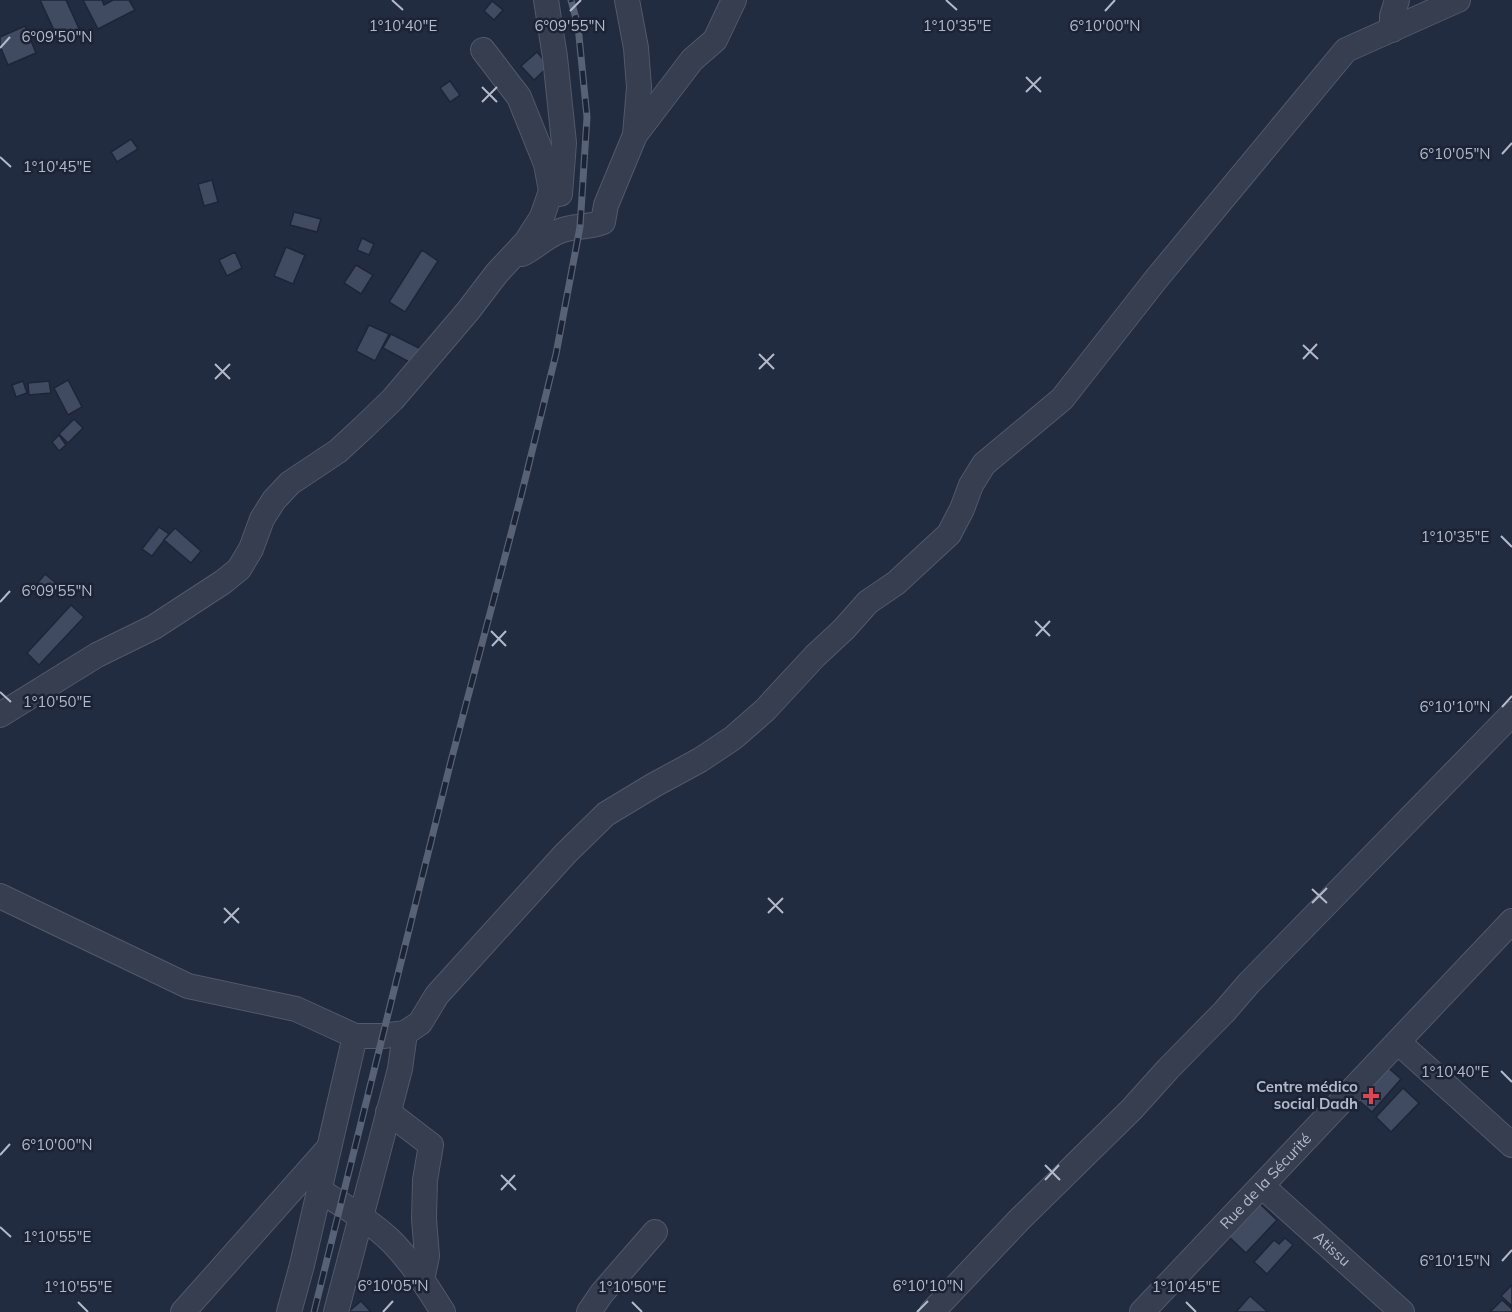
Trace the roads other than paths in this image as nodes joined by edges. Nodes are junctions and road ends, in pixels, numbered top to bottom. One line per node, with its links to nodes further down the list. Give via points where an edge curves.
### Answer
1 (546, 0): 9 (street, via 564,143)
2 (627, 0): 8 (street, via 639,87)
3 (734, 0): 8 (street, via 715,40 692,60)
4 (1397, 0): 6 (street)
5 (1458, 0): 6 (street)
6 (1392, 30): 15 (street, via 1346,50 1062,399 984,464 949,534 896,583 868,602 733,738 606,814 437,994 420,1023)
7 (483, 50): 10 (street, via 519,97 546,164 551,191 542,217)
8 (635, 135): 9 (street, via 606,205 603,222)
9 (560, 231): 10 (street)
10 (509, 261): 12 (street, via 393,399 338,451 290,483 274,500 239,569 154,627 97,655)
11 (1512, 714): 31 (street)
12 (0, 715)
13 (0, 896): 16 (street, via 188,986 296,1009)
14 (1512, 921): 17 (street, Rue de la Sécurité)
15 (405, 1033): 16 (street); 18 (street)
16 (355, 1036): 20 (street)
17 (1398, 1042): 19 (street); 21 (street, Rue de la Sécurité)
18 (388, 1112): 23 (street); 25 (street, via 431,1145 425,1180 427,1256)
19 (1512, 1145)
20 (330, 1146): 22 (street); 26 (street)
21 (1262, 1186): 32 (street, Rue de la Sécurité); 33 (street, Atissu)
22 (319, 1190): 23 (street); 27 (street)
23 (362, 1218): 25 (street, via 391,1241); 28 (street)
24 (655, 1232): 30 (street)
25 (422, 1280): 29 (street)
26 (183, 1312)
27 (289, 1312)
28 (336, 1312)
29 (443, 1312)
30 (589, 1312)
31 (932, 1312)
32 (1142, 1312)
33 (1402, 1312)

